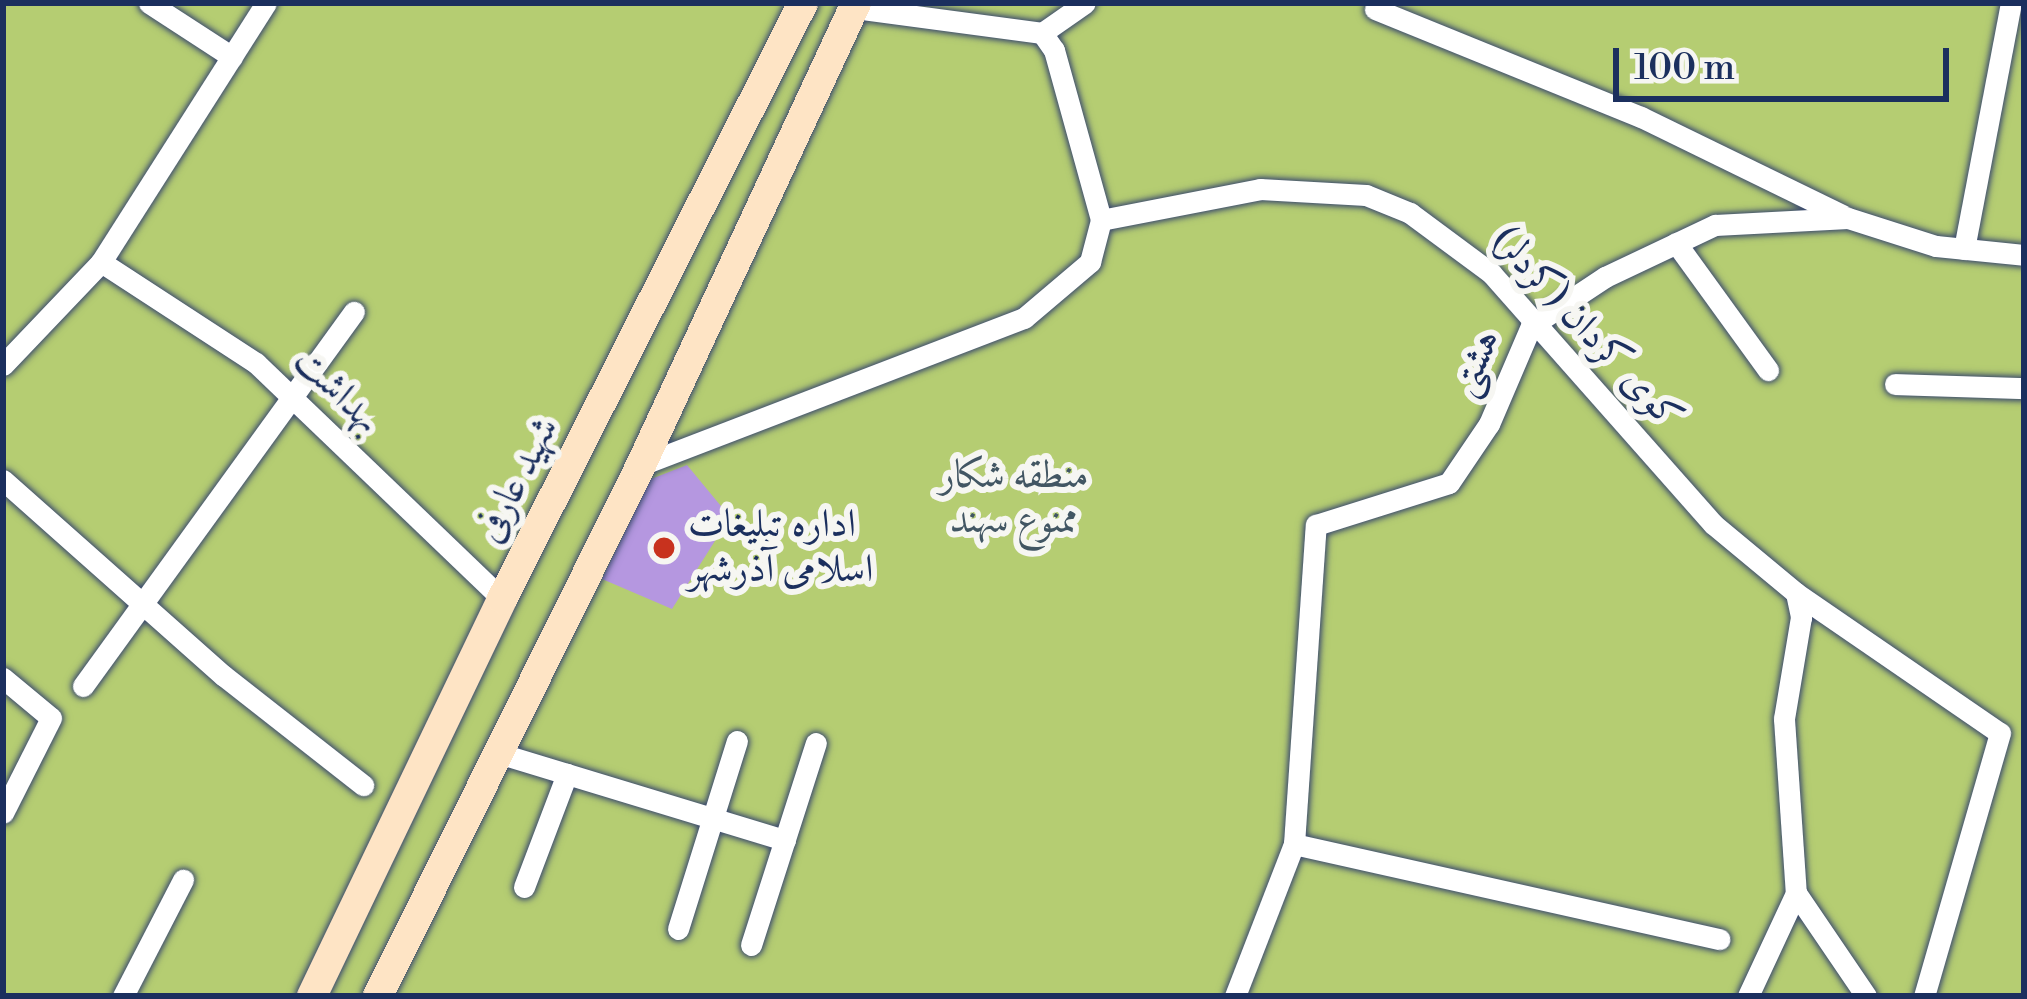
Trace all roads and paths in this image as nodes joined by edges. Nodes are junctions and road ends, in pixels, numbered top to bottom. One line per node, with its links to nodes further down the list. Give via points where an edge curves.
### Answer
1 (149, 3): 9 (street)
2 (266, 3): 9 (street)
3 (804, 3): 6 (street, via 819,23); 26 (street, شهید عارفی)
4 (1085, 3): 8 (street)
5 (2011, 3): 13 (street)
6 (854, 9): 8 (street); 23 (street)
7 (1375, 9): 10 (street, via 1641,117)
8 (1042, 33): 11 (street, via 1054,50)
9 (232, 57): 15 (street)
10 (1848, 218): 12 (street, هشتی, via 1715,225); 13 (street, هشتی)
11 (1101, 220): 17 (street, کوی کردان (کردلر), via 1260,189 1366,195 1410,213 1479,262); 23 (street, via 1090,262 1024,318)
12 (1676, 243): 17 (street, هشتی); 19 (street)
13 (1964, 249): 14 (street, هشتی)
14 (2024, 255)
15 (101, 262): 18 (street); 22 (street, بهداشت, via 256,363)
16 (354, 312): 22 (street)
17 (1531, 326): 25 (street, کوی کردان (کردلر), via 1713,524); 40 (street, هشتی, via 1489,424 1449,482 1316,525)
18 (3, 365)
19 (1768, 370)
20 (1895, 384): 21 (street)
21 (2024, 388)
22 (291, 396): 26 (street, بهداشت); 27 (street)
23 (641, 465): 34 (street)
24 (3, 480): 27 (street)
25 (1796, 593): 31 (street, کوی کردان (کردلر)); 43 (street, via 1801,617 1784,719)
26 (502, 599): 48 (street, شهید عارفی)
27 (142, 601): 29 (street); 36 (street)
28 (3, 678): 37 (street, via 51,718)
29 (83, 686)
30 (2024, 733): 31 (street)
31 (2000, 734): 53 (street)
32 (737, 741): 38 (street)
33 (816, 743): 39 (street)
34 (498, 754): 35 (street); 49 (street)
35 (567, 774): 38 (street); 42 (street)
36 (363, 785)
37 (3, 813)
38 (715, 817): 39 (street); 44 (street)
39 (785, 840): 46 (street)
40 (1294, 844): 45 (street); 50 (street)
41 (183, 880): 47 (street)
42 (524, 886)
43 (1796, 893): 51 (street); 52 (street)
44 (678, 929)
45 (1720, 939)
46 (751, 945)
47 (123, 996)
48 (312, 996)
49 (378, 996)
50 (1235, 996)
51 (1748, 996)
52 (1865, 996)
53 (1924, 996)

